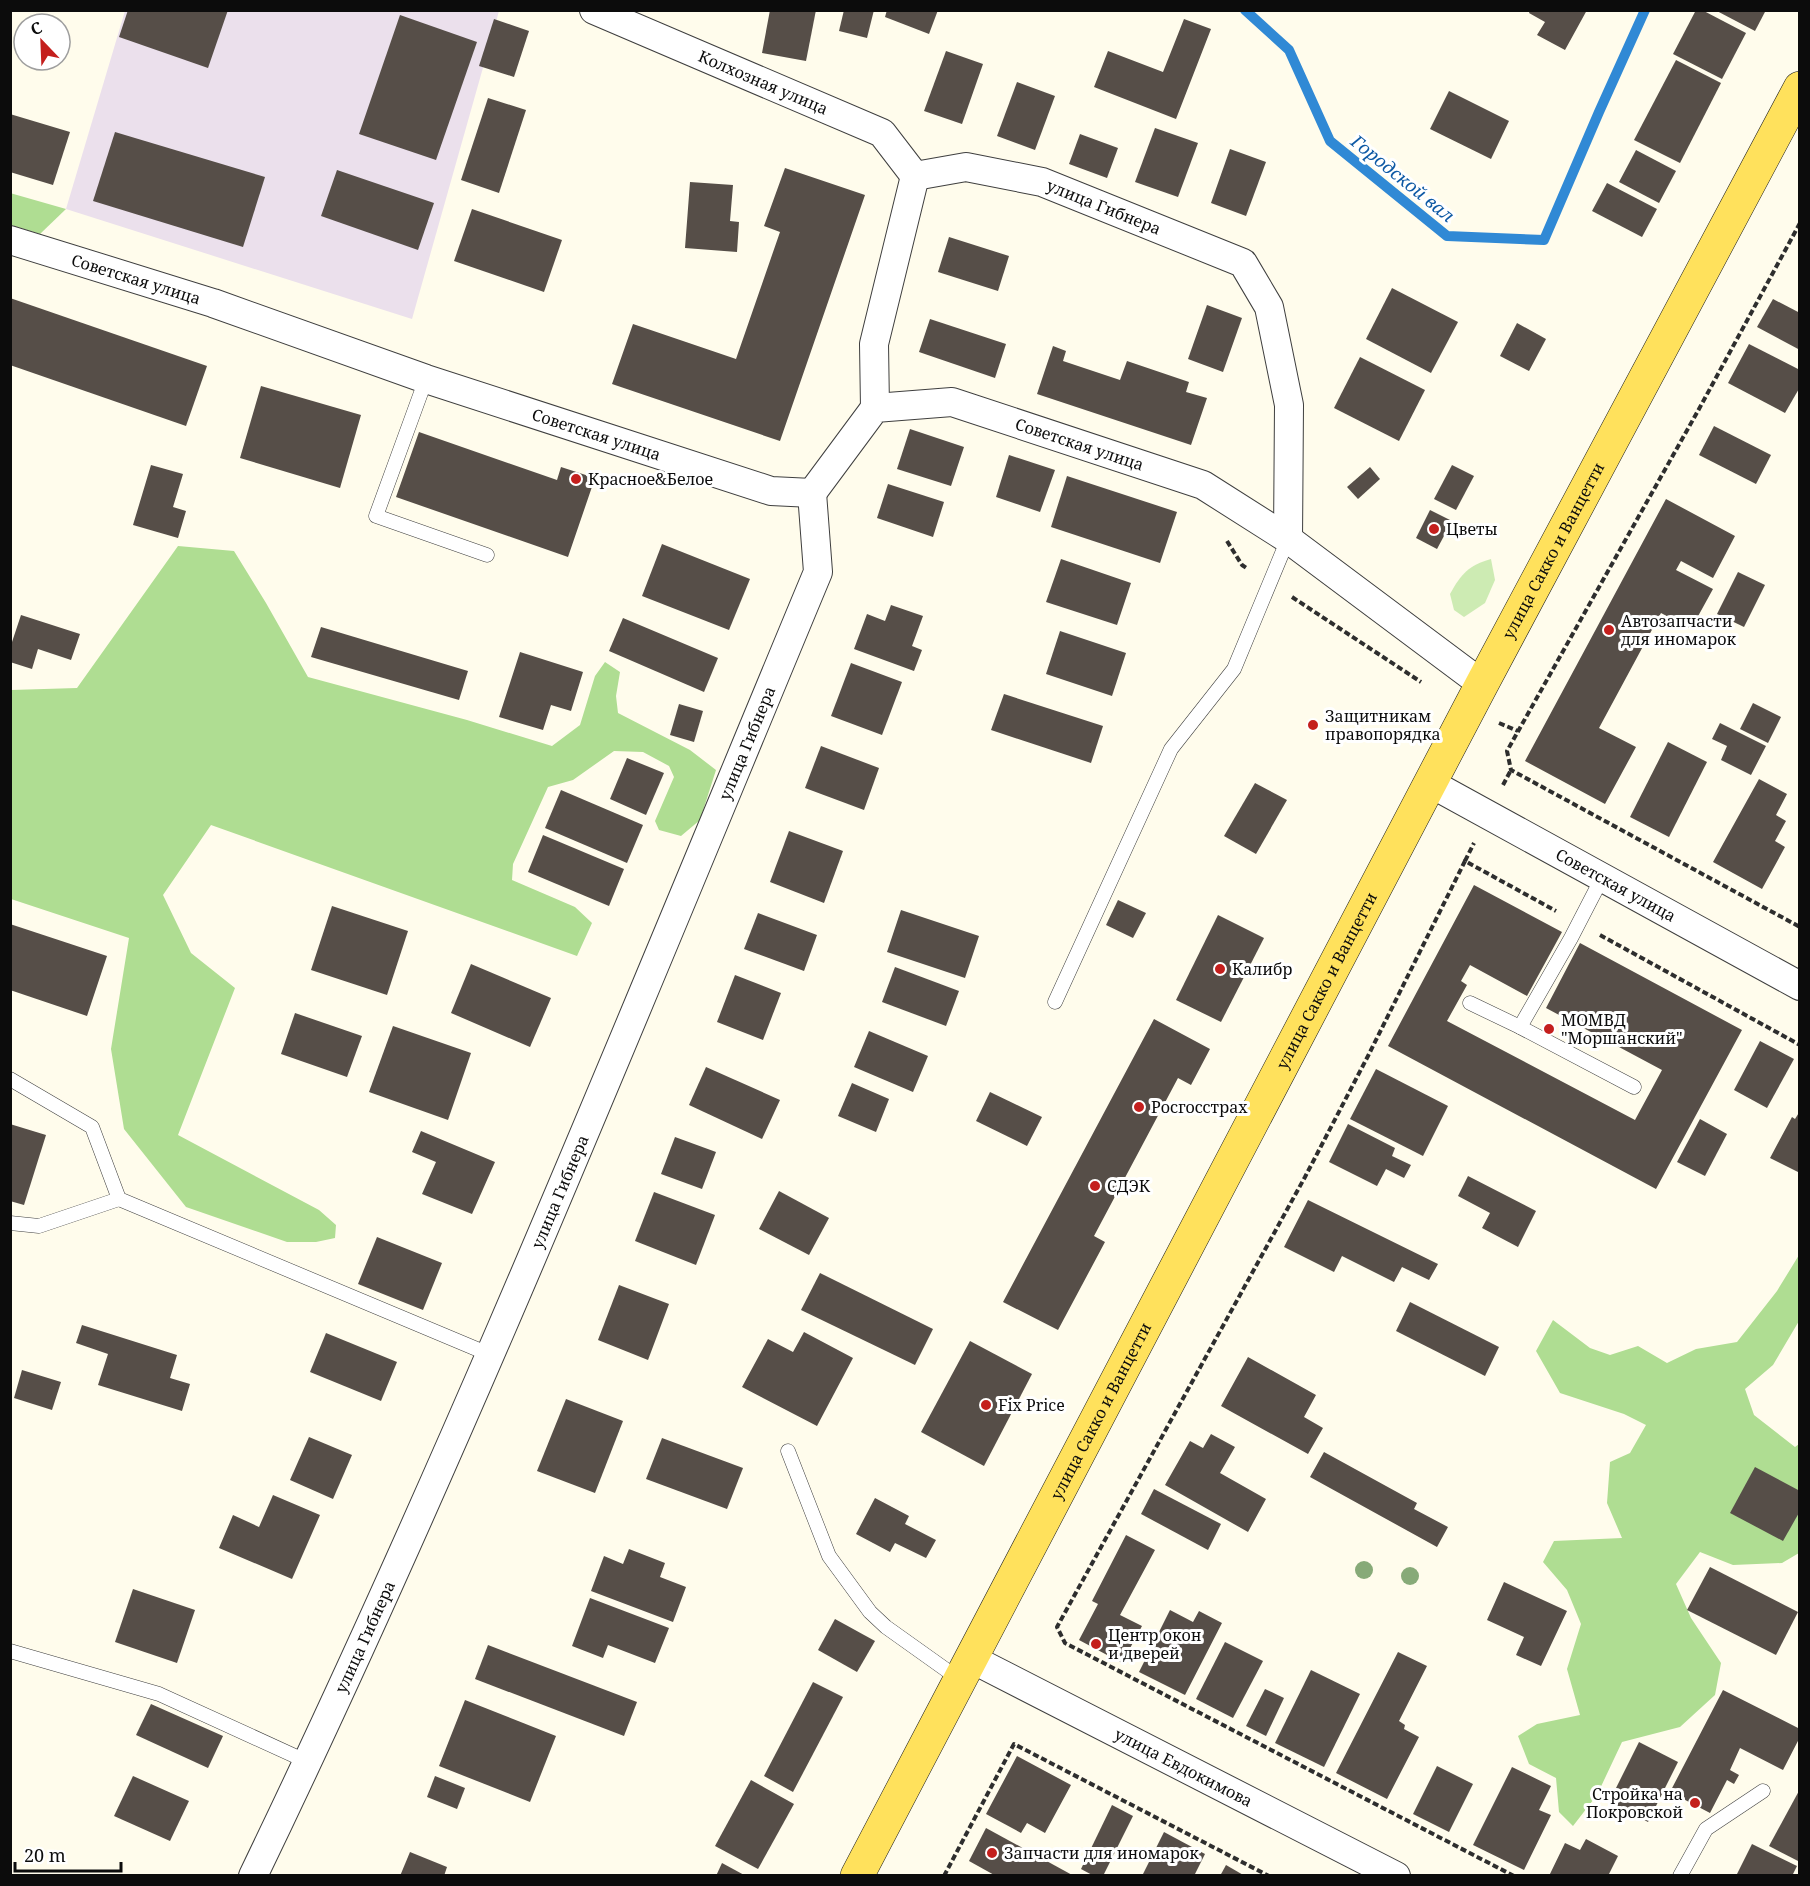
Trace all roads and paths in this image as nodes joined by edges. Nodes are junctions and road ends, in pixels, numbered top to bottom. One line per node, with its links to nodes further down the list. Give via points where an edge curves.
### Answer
1 (594, 10): 3 (street, Колхозная улица, via 882,133)
2 (1800, 88): 13 (main road, улица Сакко и Ванцетти)
3 (915, 176): 7 (street, via 874,344); 10 (street, улица Гибнера, via 966,167 1042,182 1243,263 1269,307 1289,405)
4 (1800, 223): 14 (path)
5 (10, 240): 6 (street, Советская улица, via 213,303)
6 (426, 379): 8 (street, Советская улица, via 771,491); 11 (lane, via 376,516)
7 (875, 408): 8 (street); 10 (street, Советская улица, via 952,402 1203,485)
8 (812, 493): 27 (street, улица Гибнера, via 818,572)
9 (1226, 539): 12 (path, via 1242,565)
10 (1288, 539): 12 (lane); 13 (street, Советская улица)
11 (487, 555)
12 (1270, 584): 13 (path, via 1430,689); 19 (lane, via 1234,669 1171,749)
13 (1476, 696): 14 (path); 15 (main road, улица Сакко и Ванцетти)
14 (1518, 731): 17 (path, via 1507,751 1511,770)
15 (1430, 783): 16 (street, Советская улица); 30 (main road, улица Сакко и Ванцетти)
16 (1602, 878): 18 (street, Советская улица); 21 (lane)
17 (1800, 927)
18 (1800, 986)
19 (1055, 1002)
20 (1470, 1003): 21 (lane)
21 (1520, 1027): 24 (lane)
22 (1368, 1056): 38 (path, via 1057,1627 1065,1643)
23 (10, 1078): 25 (lane, via 92,1127)
24 (1634, 1087)
25 (119, 1199): 26 (lane, via 39,1226); 27 (lane)
26 (10, 1223)
27 (491, 1355): 31 (street, улица Гибнера)
28 (788, 1451): 30 (lane, via 829,1556 870,1611 886,1627)
29 (10, 1651): 31 (lane, via 159,1694)
30 (965, 1668): 34 (main road, улица Сакко и Ванцетти); 37 (street, улица Евдокимова)
31 (308, 1762): 33 (street, улица Гибнера)
32 (1764, 1791): 39 (lane, via 1706,1829)
33 (254, 1875)
34 (857, 1875)
35 (944, 1875): 36 (path, via 1014,1744)
36 (1269, 1875)
37 (1396, 1875)
38 (1514, 1875)
39 (1680, 1875)

